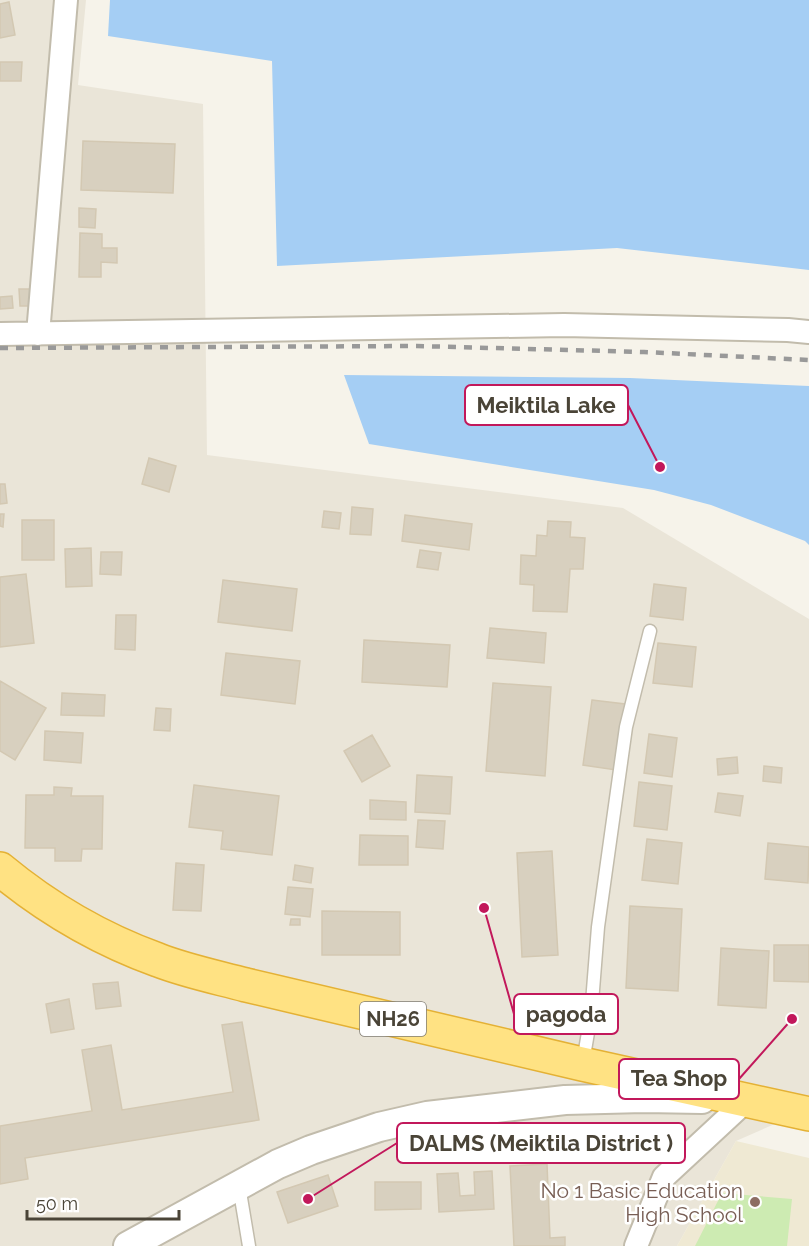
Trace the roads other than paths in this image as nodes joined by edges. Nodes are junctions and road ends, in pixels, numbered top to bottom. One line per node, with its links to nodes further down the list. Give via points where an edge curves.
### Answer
1 (66, 0): 4 (street)
2 (809, 332): 4 (street, via 564,325)
3 (0, 334): 4 (street)
4 (38, 334)
5 (650, 631): 7 (lane, via 626,727)
6 (0, 868): 7 (highway, NH26, via 90,931 160,961)
7 (582, 1064): 8 (highway, NH26)
8 (747, 1100): 9 (highway, NH26); 10 (street, via 565,1100 427,1116 345,1137 278,1164); 13 (street, via 664,1177)
9 (809, 1114)
10 (239, 1186): 11 (street); 12 (lane)
11 (128, 1246)
12 (249, 1246)
13 (636, 1246)

